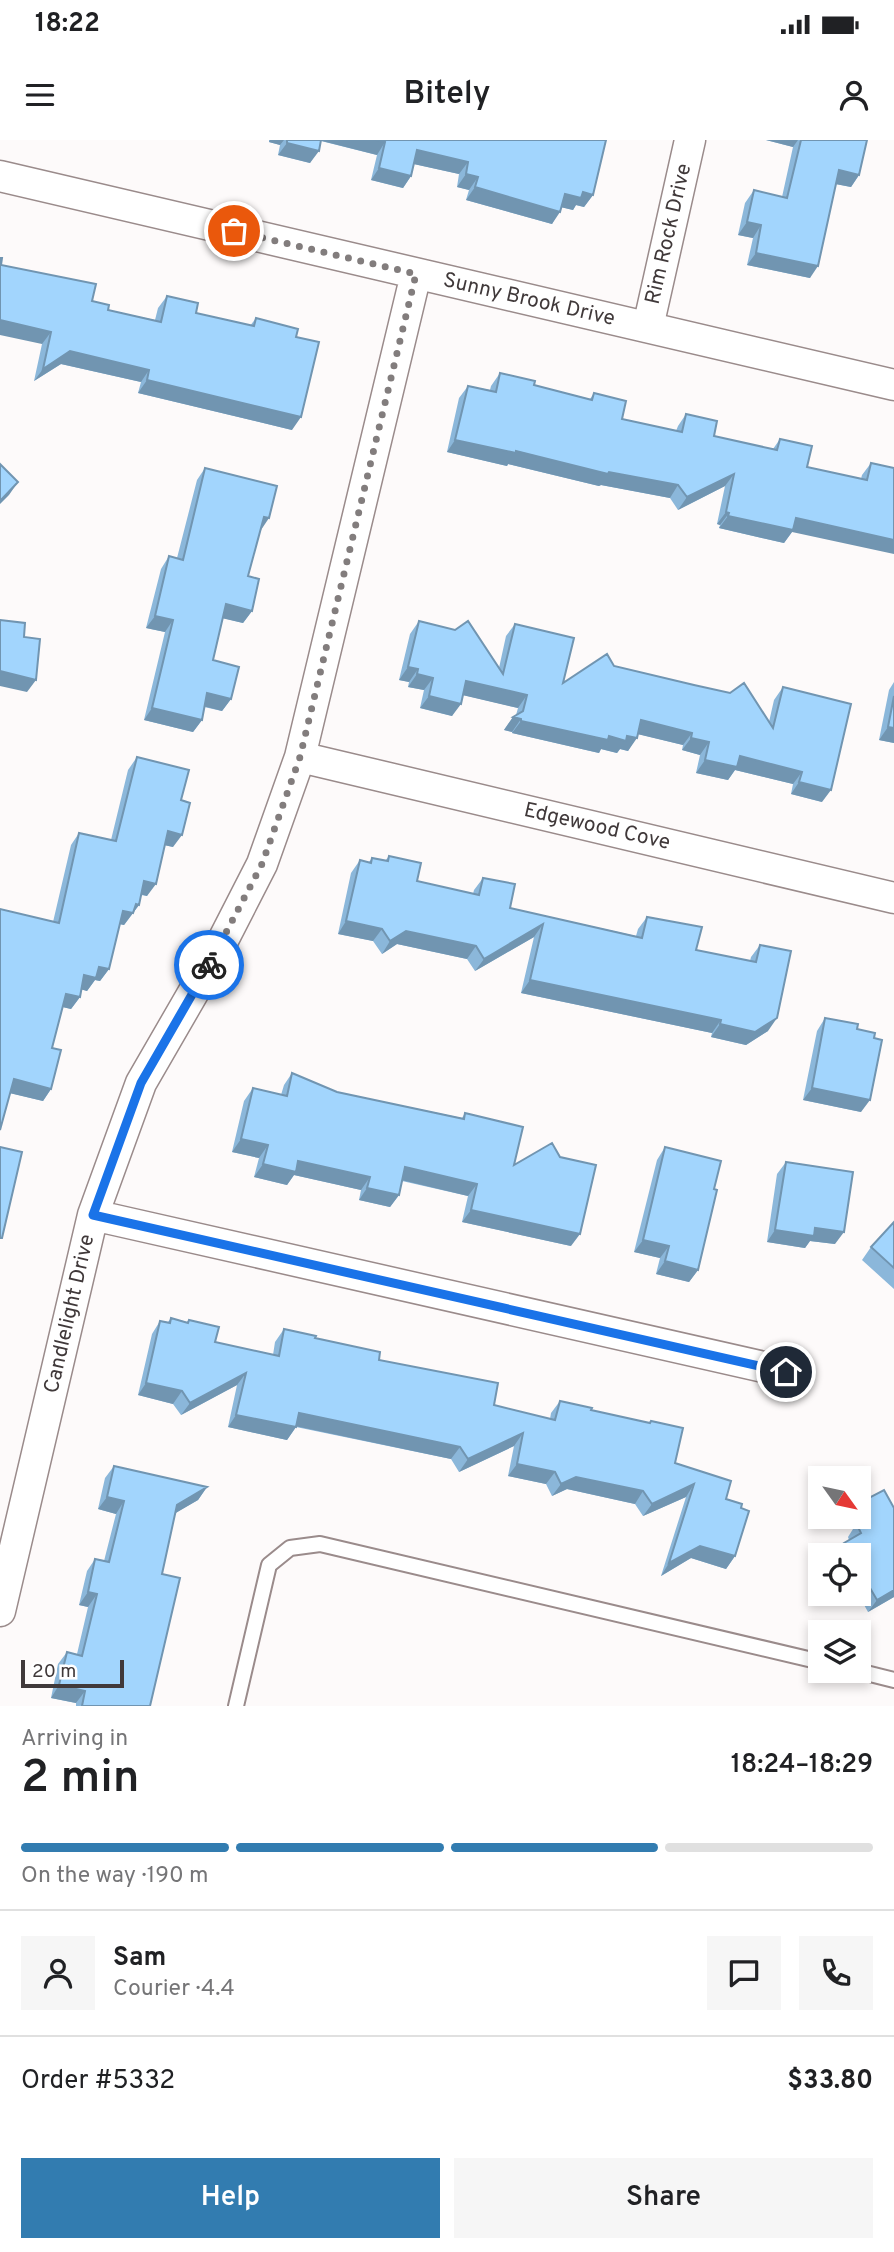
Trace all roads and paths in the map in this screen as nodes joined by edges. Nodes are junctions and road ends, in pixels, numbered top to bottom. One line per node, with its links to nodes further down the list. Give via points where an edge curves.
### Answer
1 (690, 140): 4 (street, Rim Rock Drive)
2 (0, 176): 3 (street, Sunny Brook Drive)
3 (416, 274): 4 (street, Sunny Brook Drive); 6 (street, Candlelight Drive)
4 (648, 327): 5 (street, Sunny Brook Drive)
5 (894, 385)
6 (300, 757): 7 (street, Edgewood Cove); 8 (street, Candlelight Drive, via 262,864 141,1083)
7 (894, 898)
8 (93, 1215): 9 (street); 10 (street, Candlelight Drive)
9 (786, 1372)
10 (0, 1611)
11 (808, 1659): 14 (lane, via 320,1544 290,1548 269,1565)
12 (871, 1674): 13 (lane)
13 (894, 1680)
14 (236, 1706)

